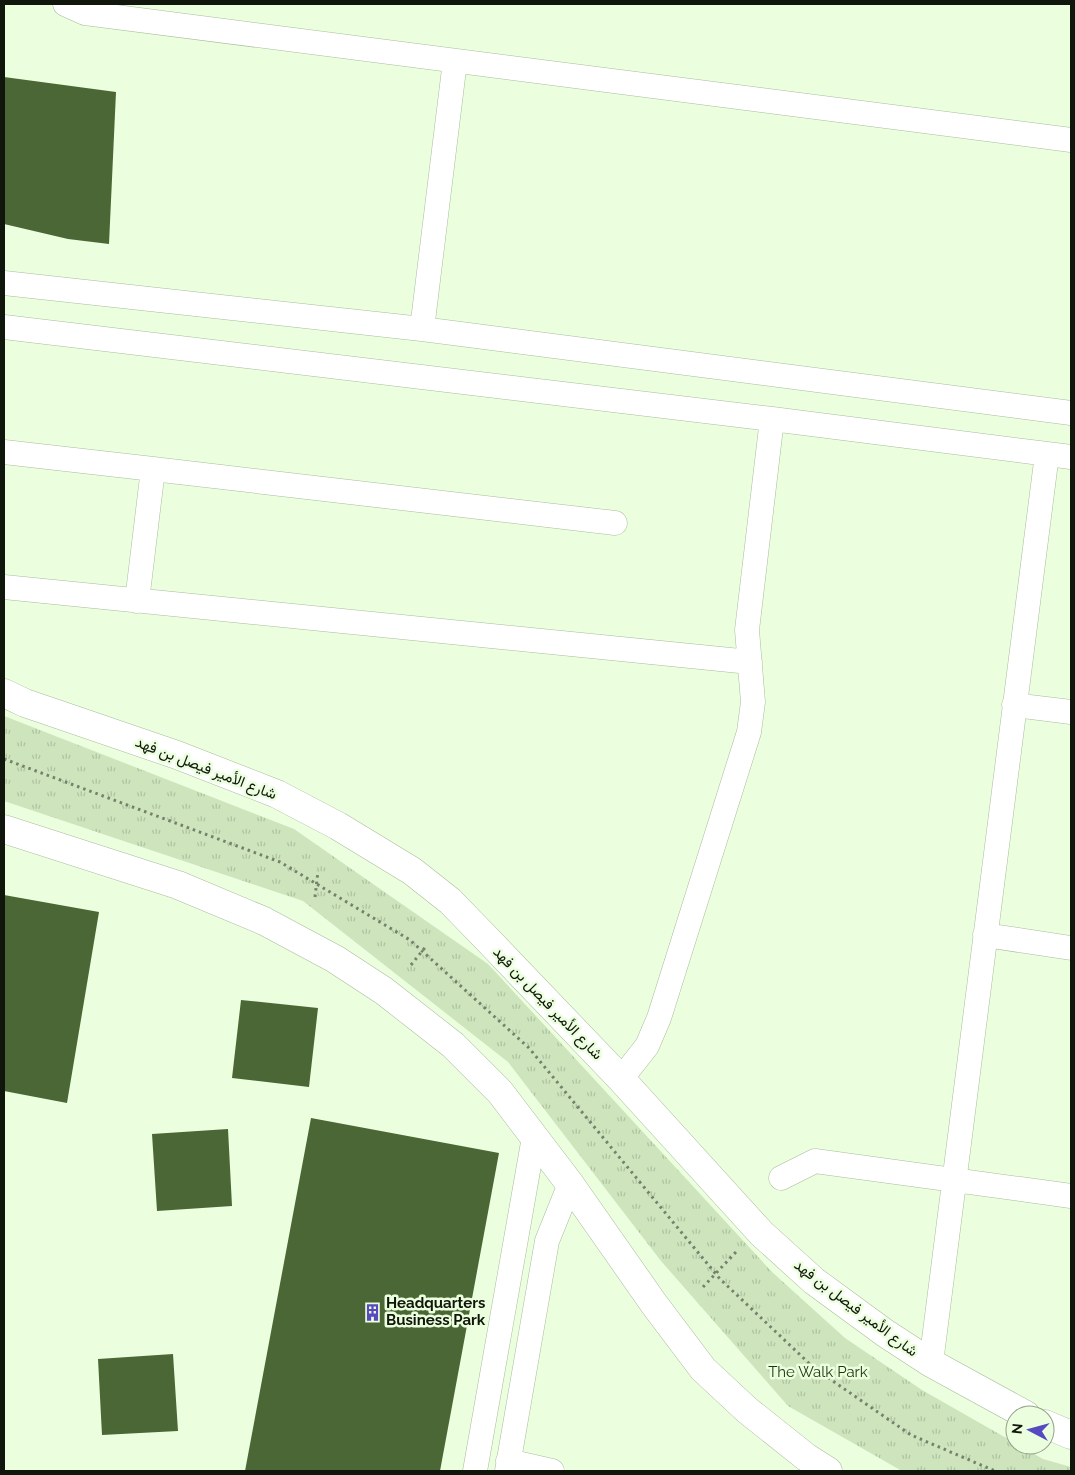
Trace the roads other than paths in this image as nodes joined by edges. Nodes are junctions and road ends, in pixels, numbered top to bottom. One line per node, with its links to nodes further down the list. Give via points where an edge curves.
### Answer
1 (65, 4): 2 (street, via 85,13)
2 (455, 61): 3 (street); 6 (street)
3 (1071, 140)
4 (4, 283): 6 (street)
5 (4, 328): 8 (street)
6 (422, 329): 7 (street)
7 (1071, 413)
8 (772, 419): 10 (street); 16 (street, via 747,630)
9 (4, 452): 12 (street)
10 (1046, 454): 11 (street); 18 (street)
11 (1071, 457)
12 (153, 469): 13 (street); 15 (street)
13 (616, 523)
14 (4, 587): 15 (street)
15 (137, 601): 16 (street)
16 (750, 662): 23 (street, via 753,702 749,732 659,1018 647,1046)
17 (4, 693): 23 (main road, شارع الأمير فيصل بن فهد, via 277,794 412,871 450,902)
18 (1014, 705): 19 (street); 21 (street)
19 (1071, 712)
20 (4, 828): 24 (main road, via 178,886 264,921 335,959 384,991 453,1045 500,1092)
21 (985, 935): 22 (street); 26 (street)
22 (1071, 948)
23 (621, 1079): 29 (main road, شارع الأمير فيصل بن فهد, via 762,1234 814,1281)
24 (534, 1138): 27 (main road); 34 (street)
25 (781, 1178): 26 (street, via 815,1161)
26 (953, 1180): 28 (street); 29 (street)
27 (570, 1184): 33 (street, via 547,1241); 36 (main road, via 703,1369 747,1410)
28 (1071, 1196)
29 (931, 1363): 30 (main road, شارع الأمير فيصل بن فهد)
30 (1008, 1405)
31 (1055, 1428): 32 (main road)
32 (1071, 1435)
33 (507, 1466): 35 (street)
34 (475, 1471)
35 (552, 1471)
36 (828, 1471)

